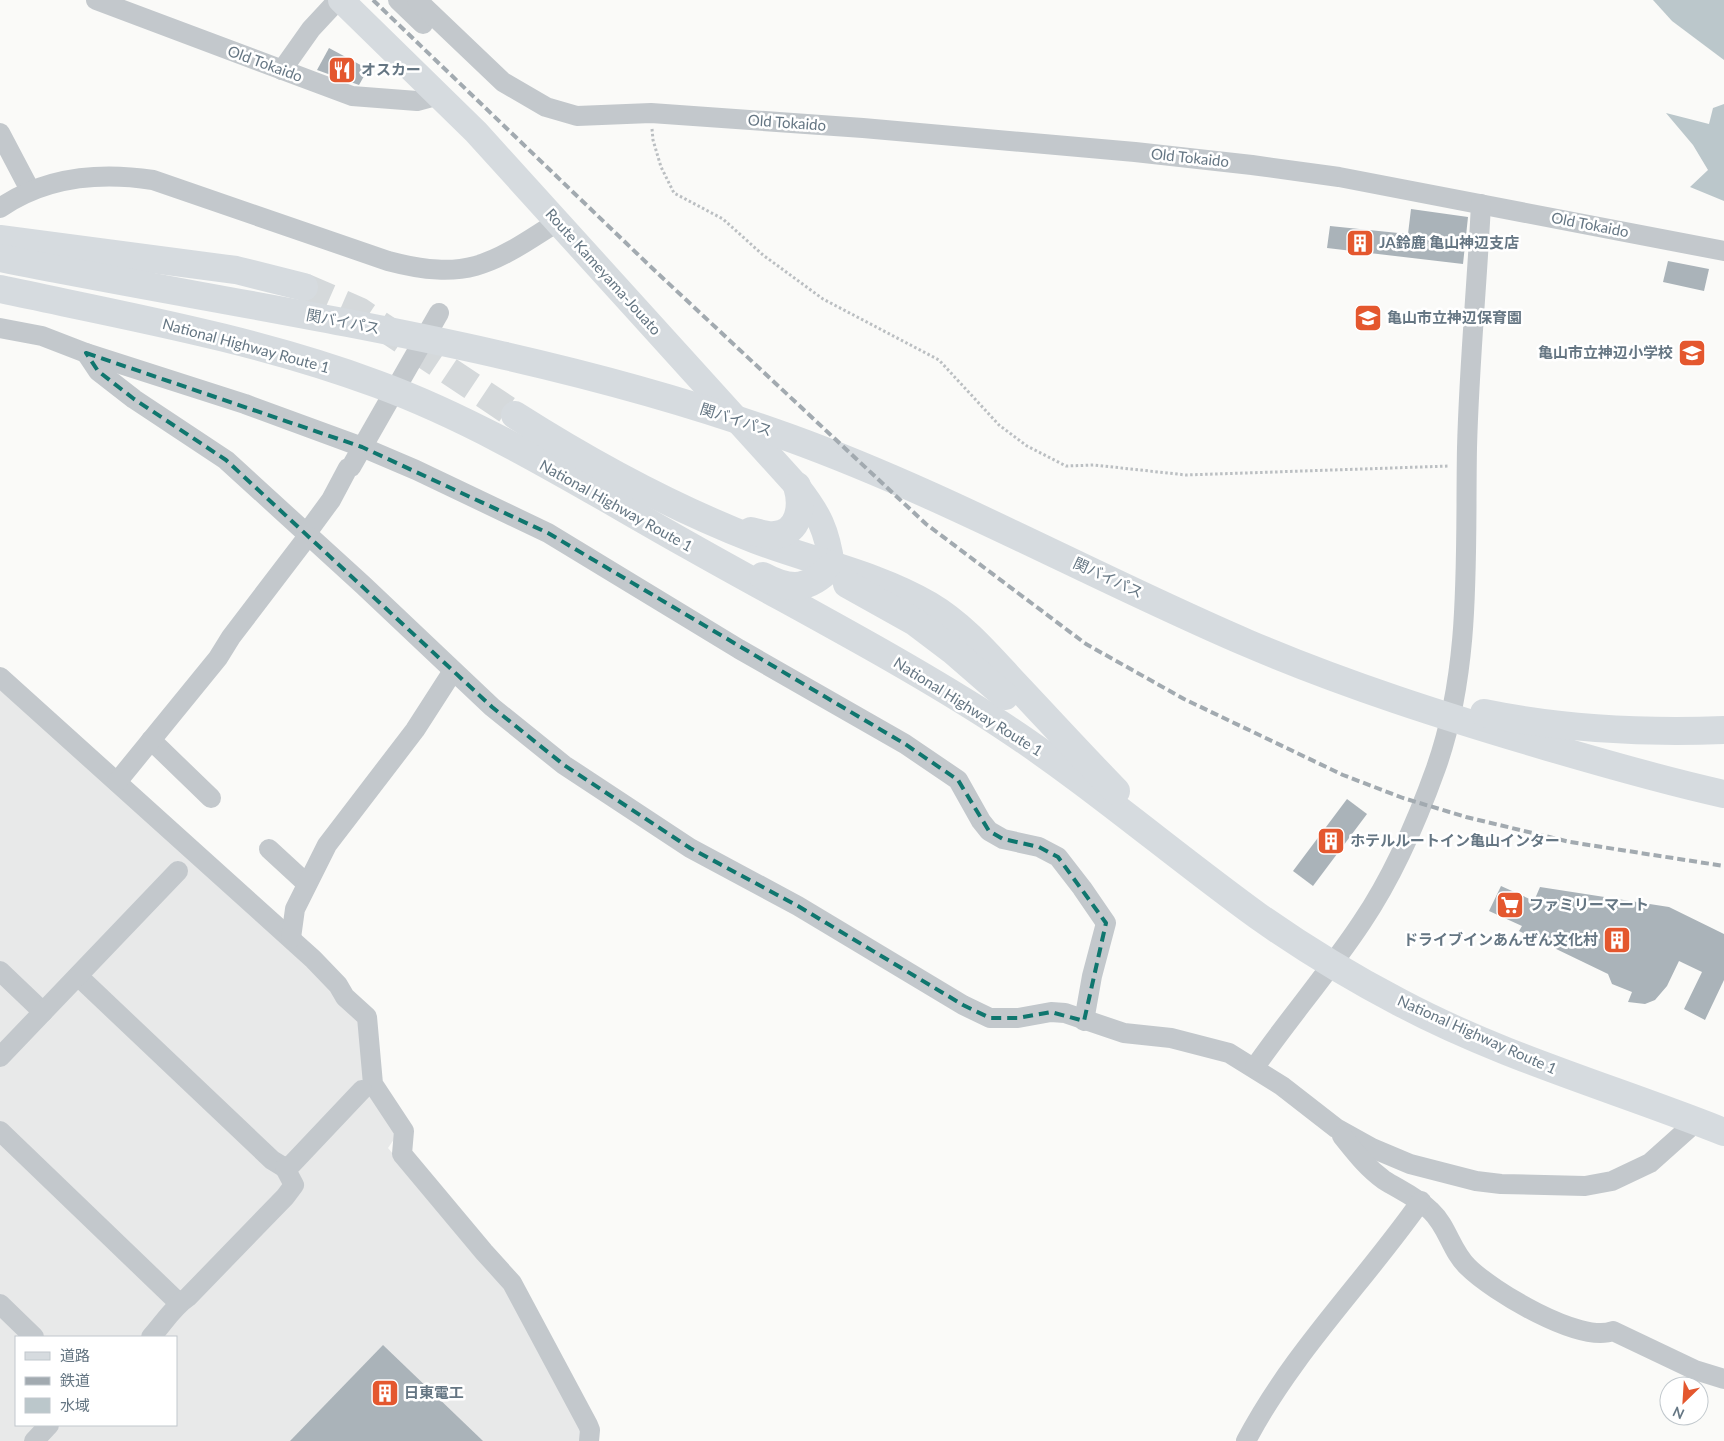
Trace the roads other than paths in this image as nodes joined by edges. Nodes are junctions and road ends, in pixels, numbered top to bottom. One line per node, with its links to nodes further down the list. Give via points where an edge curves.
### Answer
1 (96, 0): 5 (street, Old Tokaido)
2 (339, 0): 5 (street, via 311,29); 6 (main road, Route Kameyama-Jouato)
3 (398, 0): 7 (street, via 480,79)
4 (417, 0): 7 (street, via 503,82)
5 (282, 70): 6 (street, Old Tokaido, via 352,96 417,101)
6 (439, 95): 12 (main road, Route Kameyama-Jouato)
7 (522, 95): 10 (street, Old Tokaido, via 546,107 577,116 651,113 1145,153 1339,177)
8 (0, 133): 9 (street)
9 (30, 190): 11 (street); 12 (street, via 81,179 123,176 153,180 388,261 414,268 447,271 480,266 510,253)
10 (1481, 204): 14 (street, Old Tokaido); 49 (street, via 1472,330 1464,598 1460,653 1446,738 1436,770 1399,856 1362,922)
11 (0, 208)
12 (557, 222): 26 (main road, Route Kameyama-Jouato)
13 (0, 239): 18 (highway, via 236,270)
14 (1724, 251)
15 (0, 258): 17 (highway)
16 (0, 268): 17 (highway)
17 (135, 285): 30 (highway, 関バイパス, via 443,342 647,393 788,437 881,474 1197,620)
18 (304, 288)
19 (0, 289): 25 (highway, National Highway Route 1, via 219,337 340,370 440,411)
20 (439, 313): 24 (street)
21 (0, 328): 22 (street, via 42,336)
22 (86, 353): 24 (street); 28 (street, via 98,371 226,460)
23 (515, 415): 27 (highway, National Highway Route 1)
24 (365, 444): 28 (street); 47 (street, via 548,532 739,649 905,744 958,780 989,831 1008,840 1039,847 1058,857 1106,923)
25 (574, 481): 29 (highway, via 787,587 816,580); 38 (highway, National Highway Route 1, via 962,700 1036,748)
26 (797, 486): 27 (highway, via 801,506 798,516 786,532 775,535 748,530); 29 (main road, Route Kameyama-Jouato, via 823,523)
27 (645, 491): 29 (highway, National Highway Route 1, via 733,531)
28 (307, 534): 31 (street); 34 (street, via 218,658)
29 (832, 566): 38 (highway, via 845,583 914,622 978,671); 40 (highway, National Highway Route 1, via 906,593 952,621 986,651)
30 (1301, 664): 33 (highway, via 1437,704 1496,716 1624,730); 36 (highway, via 1433,713)
31 (453, 671): 42 (street, via 415,730 327,845); 47 (street, via 492,707 564,764 690,848 798,906 963,1005 990,1018 1018,1018 1051,1012 1065,1013)
32 (0, 678): 35 (street)
33 (1724, 730)
34 (151, 740): 35 (street); 37 (street)
35 (117, 782): 43 (street)
36 (1724, 794)
37 (211, 798)
38 (1117, 808): 40 (highway, National Highway Route 1)
39 (269, 849): 42 (street)
40 (1175, 851): 51 (highway, National Highway Route 1, via 1261,918 1401,1004 1515,1055)
41 (178, 871): 45 (street)
42 (306, 884): 43 (street, via 295,909)
43 (291, 938): 66 (street, via 367,1017 373,1084 404,1131 402,1154 512,1282 588,1425)
44 (0, 971): 46 (street)
45 (78, 976): 46 (street); 57 (street, via 272,1160)
46 (43, 1012): 48 (street)
47 (1084, 1021): 49 (street, via 1124,1033 1200,1044 1229,1053)
48 (0, 1057)
49 (1255, 1067): 54 (street)
50 (362, 1090): 57 (street)
51 (1650, 1105): 52 (highway); 53 (highway, National Highway Route 1)
52 (1724, 1112)
53 (1697, 1121): 54 (street, via 1650,1163 1612,1181 1585,1186 1501,1184 1453,1176 1393,1157); 56 (highway, National Highway Route 1)
54 (1336, 1128): 58 (street, via 1365,1164)
55 (0, 1131): 59 (street)
56 (1724, 1132)
57 (285, 1168): 59 (street, via 294,1184 285,1197)
58 (1421, 1202): 63 (street, via 1444,1224 1456,1252 1468,1267 1518,1301 1554,1322 1585,1332 1604,1334 1613,1331 1695,1370); 67 (street, via 1306,1346)
59 (179, 1303): 62 (street)
60 (0, 1304): 61 (street)
61 (33, 1336)
62 (152, 1336)
63 (1724, 1379)
64 (48, 1426): 65 (street)
65 (34, 1441)
66 (589, 1441)
67 (1246, 1441)

